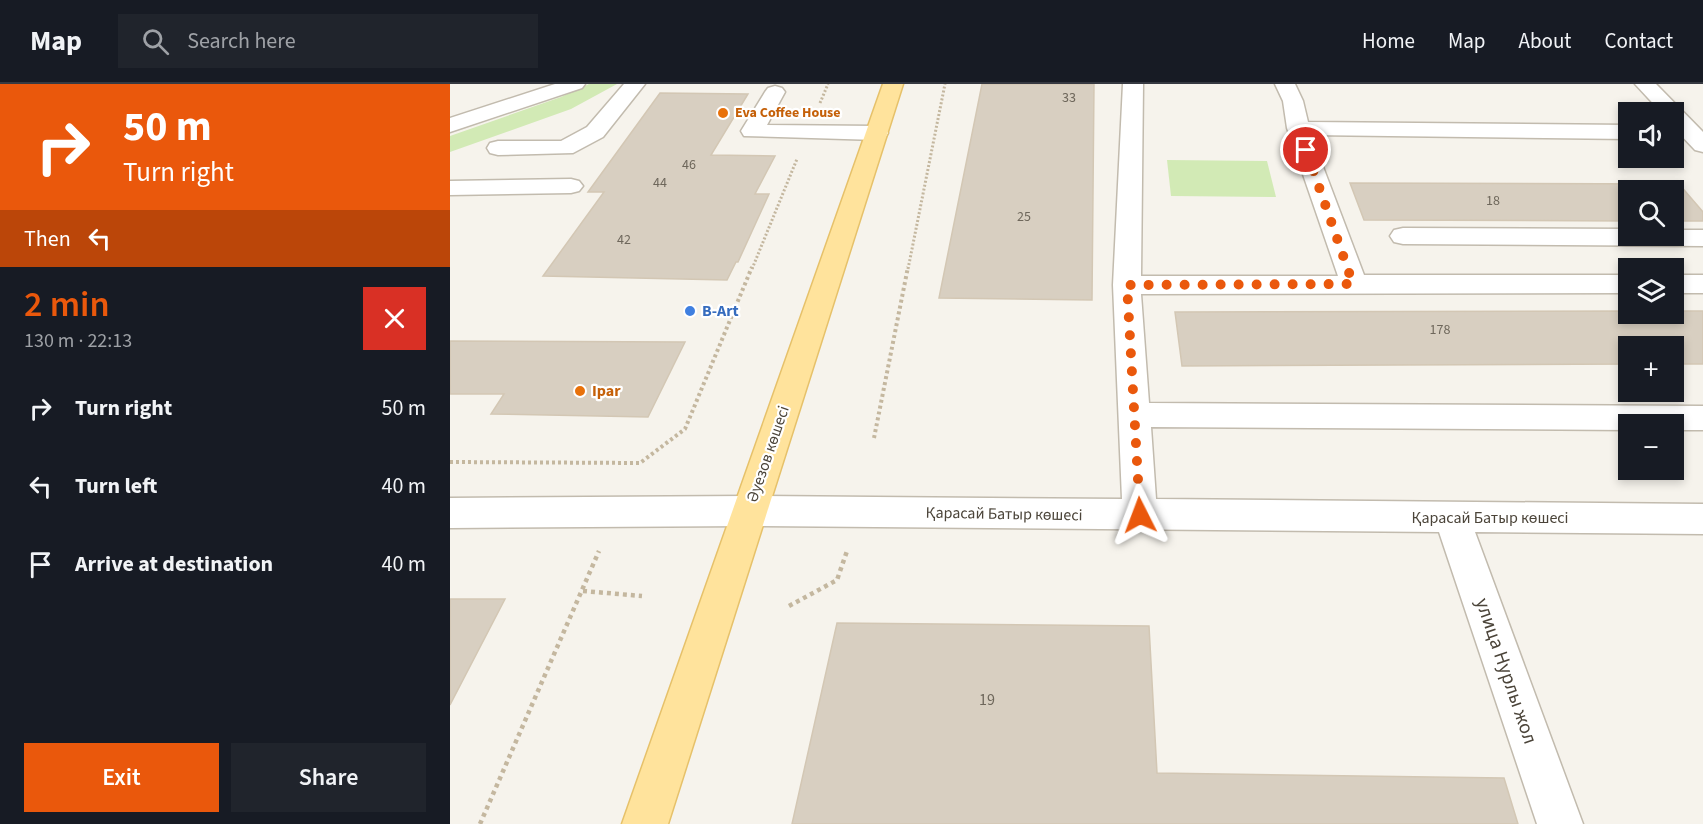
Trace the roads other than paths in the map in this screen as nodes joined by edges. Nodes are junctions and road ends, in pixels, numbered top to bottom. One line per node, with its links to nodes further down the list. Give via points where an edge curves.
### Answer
1 (575, 84): 9 (street)
2 (634, 84): 13 (street, via 595,132 565,148)
3 (893, 84): 12 (main road, Әуезов көшесі)
4 (1133, 84): 22 (street)
5 (1285, 84): 10 (street)
6 (1645, 84): 8 (street)
7 (775, 92): 12 (street, via 752,131)
8 (1662, 102)
9 (450, 125)
10 (1298, 128): 11 (street); 18 (street)
11 (1618, 132)
12 (877, 133): 25 (main road, Әуезов көшесі)
13 (498, 148)
14 (571, 186): 15 (street)
15 (450, 188)
16 (1403, 236): 17 (street)
17 (1703, 238)
18 (1353, 284): 19 (street); 22 (street)
19 (1618, 284)
20 (1684, 284): 21 (street)
21 (1703, 284)
22 (1127, 285): 23 (street)
23 (1134, 415): 24 (street); 27 (street)
24 (1703, 418)
25 (748, 511): 26 (street, Қарасай Батыр көшесі); 27 (street, Қарасай Батыр көшесі); 30 (main road, Әуезов көшесі)
26 (450, 513)
27 (1140, 515): 28 (street, Қарасай Батыр көшесі)
28 (1452, 518): 29 (street, Қарасай Батыр көшесі); 31 (street, улица Нурлы жол)
29 (1703, 519)
30 (645, 824)
31 (1560, 824)

